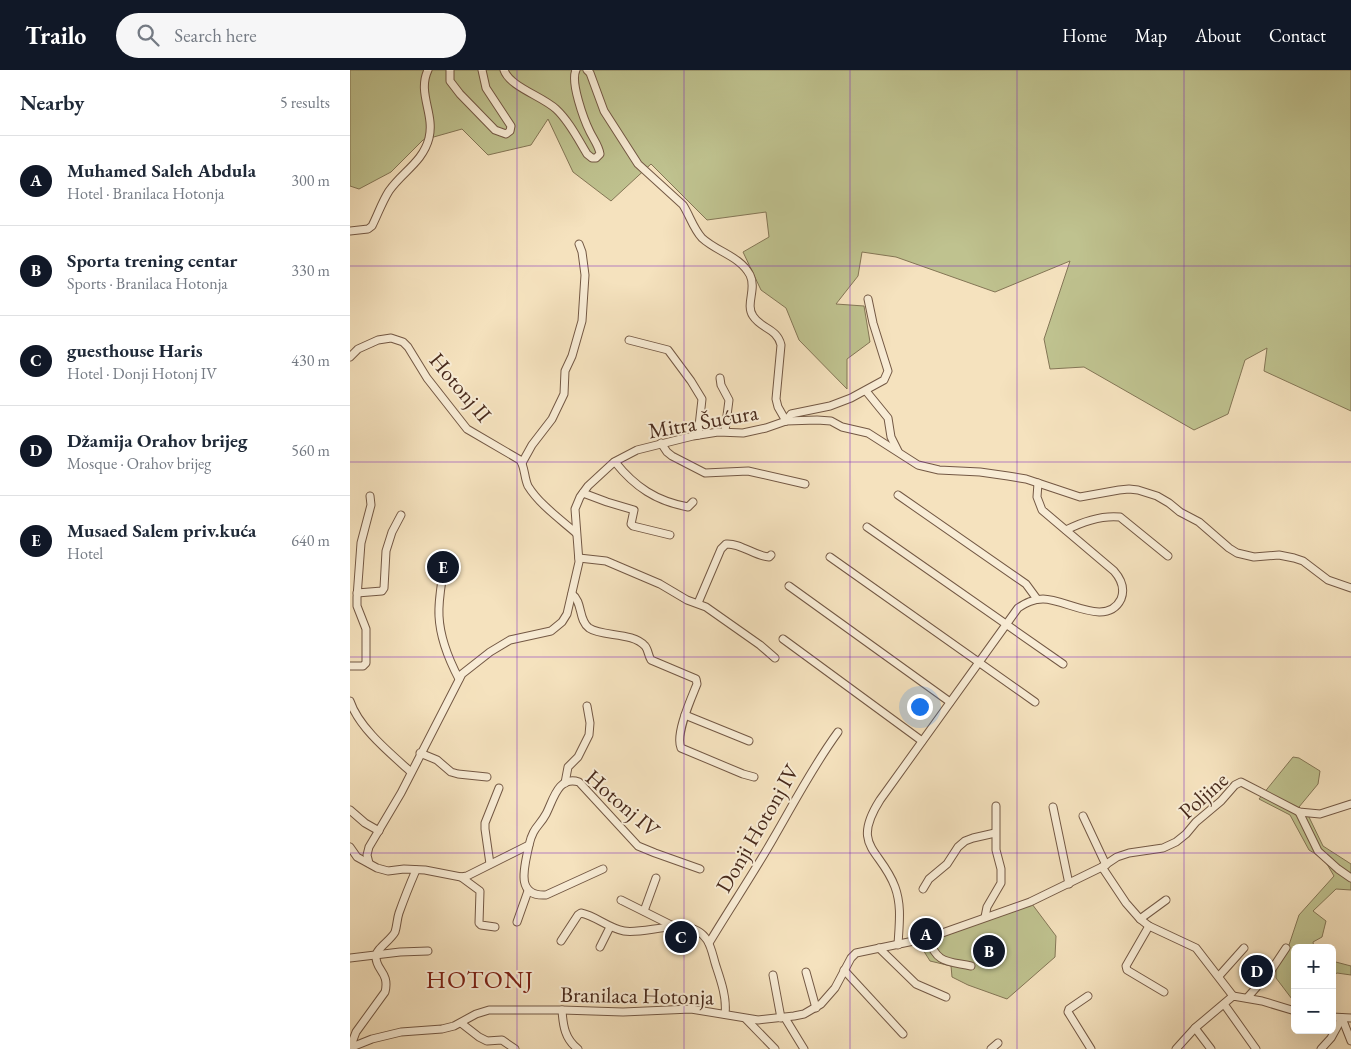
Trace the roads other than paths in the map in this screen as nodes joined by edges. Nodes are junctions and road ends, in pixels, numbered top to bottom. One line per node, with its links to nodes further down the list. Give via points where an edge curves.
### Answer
1 (428, 70): 7 (street, via 423,86 429,112 428,142 410,169 390,189 372,226)
2 (450, 70): 3 (street, via 450,81 460,94 495,130 506,134 511,126 486,88)
3 (482, 70)
4 (504, 70): 5 (street, via 509,78 555,108 587,154 596,158 600,149 586,123 579,100 574,78)
5 (576, 70)
6 (587, 70): 14 (street, via 604,111 638,164 683,205 703,239 734,258 750,276 752,314 780,339 782,346 776,399)
7 (350, 231)
8 (579, 244): 20 (street, via 585,276 582,316 565,370 564,394 552,419)
9 (868, 299): 13 (street, Mitra Šućura, via 888,370 884,380)
10 (629, 340): 16 (street, via 668,350 691,381 702,399)
11 (350, 357): 20 (street, Hotonj II, via 358,349 378,340 390,338 403,342 468,429)
12 (720, 378): 15 (street, via 729,400)
13 (866, 391): 14 (street, Mitra Šućura, via 830,406 791,414); 18 (street, via 888,418 891,437)
14 (786, 421): 15 (street, Mitra Šućura, via 743,433); 18 (street, via 831,421 868,433)
15 (725, 432): 16 (street, Mitra Šućura)
16 (698, 435): 17 (street, Mitra Šućura)
17 (661, 443): 19 (street, Mitra Šućura, via 637,450); 22 (street, via 672,456 705,473 748,472)
18 (898, 451): 21 (street, via 918,465 929,468 992,473)
19 (615, 462): 23 (street, Mitra Šućura); 26 (street, via 632,482 653,496 688,507)
20 (522, 463): 30 (street, via 529,487)
21 (1038, 483): 29 (street, via 1037,497 1042,510); 38 (street, via 1080,497 1129,489 1157,496 1199,522 1237,553 1294,558 1328,580)
22 (805, 484)
23 (583, 492): 30 (street, Mitra Šućura, via 575,509); 31 (street, via 634,510 633,526)
24 (898, 495): 41 (street, via 1026,584)
25 (370, 496): 39 (street, via 371,505 361,543)
26 (693, 502)
27 (401, 515): 39 (street, via 386,552 384,588 378,592)
28 (867, 527): 43 (street)
29 (1066, 530): 33 (street, via 1100,518 1120,517); 41 (street, via 1119,577 1123,593 1115,607 1098,613 1057,601)
30 (576, 533): 35 (street, Mitra Šućura)
31 (670, 535)
32 (771, 555): 42 (street, via 760,555 726,544)
33 (1168, 556)
34 (830, 557): 46 (street)
35 (579, 558): 40 (street, Mitra Šućura); 42 (street, via 606,561)
36 (444, 566): 49 (street, via 440,626 450,662)
37 (789, 586): 51 (street)
38 (1351, 588)
39 (357, 593): 48 (street, via 357,606 366,629 366,663)
40 (572, 594): 49 (street, Mitra Šućura, via 567,614 556,628 510,640 469,667); 54 (street, via 587,626 642,643 651,660 696,679)
41 (1037, 599): 43 (street, via 1018,608)
42 (698, 603): 45 (street)
43 (1006, 624): 46 (street); 47 (street)
44 (783, 639): 57 (street)
45 (775, 658)
46 (979, 661): 51 (street); 52 (street)
47 (1062, 664)
48 (350, 666)
49 (459, 679): 58 (street, Mitra Šućura)
50 (350, 701): 59 (street, via 357,716)
51 (950, 702): 57 (street)
52 (1035, 702)
53 (587, 706): 62 (street, via 589,735 578,757 568,767)
54 (685, 715): 56 (street); 61 (street, via 679,743 681,748)
55 (838, 732): 98 (street, Donji Hotonj IV, via 817,761)
56 (748, 740)
57 (922, 741): 99 (street, via 876,807 868,830 870,846 890,877 897,895 900,910)
58 (420, 753): 59 (street, Mitra Šućura); 60 (street, via 437,760 451,772)
59 (411, 772): 70 (street, Mitra Šućura)
60 (487, 777)
61 (754, 777)
62 (565, 783): 72 (street, Hotonj IV, via 534,830); 77 (street, Hotonj IV, via 570,780 579,782 638,846)
63 (499, 788): 75 (street, via 485,823)
64 (1351, 804): 68 (street, Poljine, via 1320,814)
65 (996, 806): 71 (street)
66 (1053, 807): 83 (street)
67 (350, 810): 70 (street)
68 (1298, 812): 76 (street, Poljine, via 1241,782 1235,784 1176,842 1163,848 1129,853); 82 (street, via 1318,851)
69 (1083, 816): 76 (street)
70 (379, 831): 74 (street, Mitra Šućura, via 367,850)
71 (995, 833): 84 (street, via 965,841); 89 (street, via 1001,883)
72 (529, 845): 75 (street); 85 (street, Hotonj IV, via 524,875)
73 (350, 847): 74 (street, via 357,857)
74 (369, 863): 78 (street, via 388,871)
75 (490, 864): 80 (street)
76 (1104, 866): 83 (street, Branilaca Hotonja); 90 (street, via 1126,903)
77 (700, 869)
78 (416, 870): 80 (street); 105 (street, via 395,932)
79 (603, 870): 85 (street, via 546,896)
80 (461, 877): 94 (street, via 480,891 479,923)
81 (656, 878): 88 (street)
82 (1351, 878)
83 (1069, 884): 89 (street, Branilaca Hotonja)
84 (923, 889)
85 (528, 891): 91 (street, Hotonj IV)
86 (620, 900): 88 (street)
87 (1166, 900): 90 (street)
88 (644, 912): 92 (street)
89 (985, 917): 96 (street, Branilaca Hotonja)
90 (1140, 919): 93 (street)
91 (517, 922)
92 (673, 926): 95 (street, via 635,932); 98 (street, via 700,933)
93 (1149, 926): 111 (street, via 1196,948); 112 (street, via 1126,966 1127,970)
94 (495, 927)
95 (610, 927): 97 (street, via 581,913); 100 (street)
96 (928, 938): 99 (street, Branilaca Hotonja); 107 (street, via 937,957)
97 (562, 942)
98 (709, 943): 121 (street, via 723,988)
99 (898, 945): 101 (street, Branilaca Hotonja)
100 (600, 947)
101 (879, 948): 108 (street, Branilaca Hotonja, via 856,954); 115 (street, via 916,984)
102 (1244, 948): 111 (street)
103 (1286, 948): 116 (street)
104 (428, 952): 105 (street)
105 (376, 956): 106 (street); 132 (street, via 387,984 385,992 356,1032)
106 (350, 958)
107 (971, 966)
108 (844, 970): 118 (street, Branilaca Hotonja, via 835,988); 129 (street)
109 (806, 972): 118 (street)
110 (773, 975): 123 (street)
111 (1219, 976): 114 (street)
112 (1164, 992)
113 (1088, 996): 138 (street, via 1068,1012)
114 (1233, 996): 116 (street); 117 (street)
115 (946, 997)
116 (1248, 998): 120 (street)
117 (1224, 1004): 128 (street); 141 (street)
118 (816, 1008): 123 (street, Branilaca Hotonja)
119 (562, 1010): 121 (street, Branilaca Hotonja, via 691,1009); 127 (street, Branilaca Hotonja, via 482,1011); 133 (street, via 567,1037)
120 (1291, 1010)
121 (725, 1014): 126 (street, Branilaca Hotonja)
122 (1336, 1017): 124 (street)
123 (783, 1018): 126 (street, Branilaca Hotonja); 136 (street)
124 (1342, 1018): 125 (street); 130 (street); 142 (street)
125 (1351, 1018)
126 (746, 1019): 135 (street, Branilaca Hotonja)
127 (461, 1023): 132 (street, Branilaca Hotonja, via 442,1029 393,1033); 134 (street, via 478,1037 487,1041 502,1040)
128 (1195, 1028): 139 (street); 140 (street)
129 (904, 1034)
130 (1351, 1041)
131 (998, 1043): 137 (street)
132 (352, 1048)
133 (576, 1048)
134 (515, 1049)
135 (775, 1049)
136 (804, 1049)
137 (991, 1049)
138 (1091, 1049)
139 (1176, 1049)
140 (1211, 1049)
141 (1256, 1049)
142 (1322, 1049)

